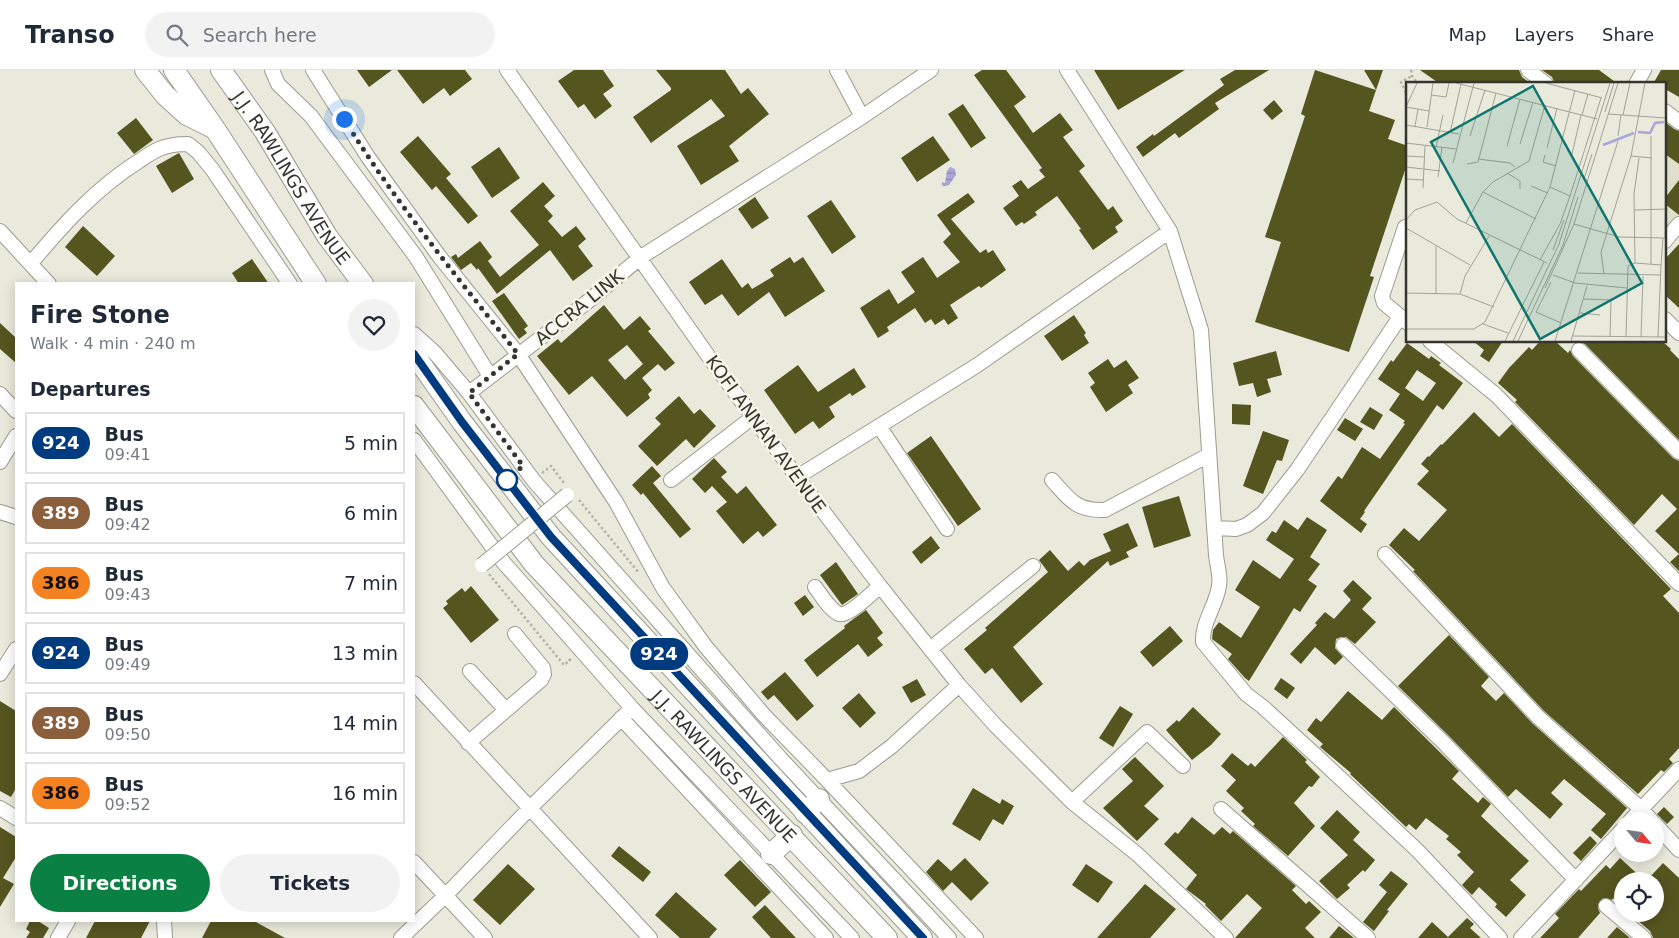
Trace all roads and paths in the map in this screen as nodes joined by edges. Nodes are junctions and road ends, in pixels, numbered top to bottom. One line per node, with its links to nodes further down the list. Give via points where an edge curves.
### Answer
1 (145, 70): 22 (highway, via 187,115)
2 (174, 70): 22 (highway)
3 (222, 70): 23 (highway, J.J. RAWLINGS AVENUE)
4 (236, 70): 23 (highway)
5 (272, 70): 43 (street, via 278,84 311,116 416,257)
6 (313, 70): 41 (street, via 373,165)
7 (507, 70): 29 (street, KOFI ANNAN AVENUE)
8 (837, 70): 20 (street)
9 (931, 70): 20 (street)
10 (1067, 70): 26 (street)
11 (1411, 70): 14 (path)
12 (1528, 70): 16 (street)
13 (1644, 70): 17 (street)
14 (1412, 76): 15 (path); 18 (path, via 1401,82)
15 (1416, 82)
16 (1543, 82)
17 (1637, 82)
18 (1406, 93)
19 (1666, 112): 21 (street)
20 (862, 117): 29 (street)
21 (1679, 122)
22 (215, 129): 33 (highway)
23 (265, 132): 34 (highway, J.J. RAWLINGS AVENUE, via 327,236)
24 (1405, 227): 35 (street, via 1382,296 1384,303)
25 (1678, 227): 28 (street)
26 (1170, 230): 49 (street, via 976,366); 53 (street, via 1201,330)
27 (0, 231): 30 (street)
28 (1666, 240)
29 (641, 257): 41 (street, ACCRA LINK); 48 (street, KOFI ANNAN AVENUE)
30 (31, 263): 31 (street); 32 (street, via 101,188 158,149 188,144 212,169)
31 (47, 282)
32 (289, 282)
33 (313, 282)
34 (362, 282)
35 (1404, 320): 62 (street, via 1263,513 1236,529)
36 (1666, 320): 37 (street)
37 (1679, 333)
38 (415, 335): 44 (street)
39 (1431, 342): 68 (street, via 1488,388)
40 (1579, 350): 52 (street)
41 (518, 354): 43 (street, ACCRA LINK); 86 (street, via 616,502 663,588 706,647 763,714)
42 (415, 355): 88 (highway, J.J. RAWLINGS AVENUE, via 551,537)
43 (490, 376): 44 (street, ACCRA LINK)
44 (469, 393): 88 (street, via 534,481)
45 (0, 394): 47 (street)
46 (415, 407): 97 (highway, J.J. RAWLINGS AVENUE, via 534,564)
47 (15, 410)
48 (753, 417): 56 (street, KOFI ANNAN AVENUE); 57 (street)
49 (879, 426): 56 (street); 63 (street)
50 (15, 438): 54 (street)
51 (415, 441): 80 (street, via 504,563)
52 (1679, 452)
53 (1209, 455): 58 (street, via 1105,510 1090,510 1076,504); 62 (street)
54 (0, 462)
55 (551, 466): 59 (path)
56 (797, 477): 69 (street, KOFI ANNAN AVENUE)
57 (671, 480)
58 (1052, 480)
59 (570, 493): 65 (street, bridge); 67 (path, via 640,575)
60 (0, 512): 61 (street)
61 (15, 518)
62 (1215, 528): 120 (street, via 1220,584 1204,626 1202,642 1246,694 1417,850)
63 (947, 529)
64 (1385, 554): 92 (street, via 1538,717)
65 (482, 565): 75 (path, via 564,665 570,660)
66 (1033, 566): 73 (street)
67 (635, 578)
68 (1679, 584)
69 (880, 586): 70 (street, via 843,614 832,608); 73 (street, KOFI ANNAN AVENUE)
70 (815, 587)
71 (515, 634): 81 (street, via 543,668 544,674)
72 (1343, 645): 102 (street, via 1443,742)
73 (930, 650): 79 (street, KOFI ANNAN AVENUE)
74 (15, 651): 77 (street)
75 (564, 652)
76 (470, 671): 81 (street)
77 (0, 674)
78 (415, 684): 83 (street)
79 (960, 685): 86 (street, via 859,771); 87 (street, KOFI ANNAN AVENUE)
80 (632, 708): 82 (street); 100 (street)
81 (506, 710): 83 (street)
82 (622, 718): 90 (street); 112 (street)
83 (468, 742): 90 (street)
84 (1183, 766): 87 (street, via 1147,732)
85 (1679, 769): 92 (street)
86 (827, 780): 117 (street)
87 (1072, 802): 118 (street, KOFI ANNAN AVENUE, via 1137,854)
88 (812, 806): 115 (highway, J.J. RAWLINGS AVENUE); 116 (street)
89 (0, 808): 95 (street)
90 (529, 809): 103 (street); 111 (street)
91 (1221, 809): 119 (street)
92 (1641, 809): 93 (street); 94 (street)
93 (1638, 812)
94 (1644, 812)
95 (15, 817)
96 (1664, 834): 99 (street)
97 (792, 835): 100 (highway); 114 (highway, J.J. RAWLINGS AVENUE)
98 (1614, 839): 102 (street)
99 (1679, 850)
100 (771, 854): 113 (street)
101 (415, 863): 103 (street)
102 (1576, 880): 121 (street)
103 (445, 896): 109 (street); 110 (street)
104 (1606, 906): 122 (street)
105 (67, 922): 107 (street)
106 (164, 922): 108 (street)
107 (58, 938)
108 (165, 938)
109 (401, 938)
110 (485, 938)
111 (650, 938)
112 (826, 938)
113 (852, 938)
114 (887, 938)
115 (922, 938)
116 (949, 938)
117 (976, 938)
118 (1226, 938)
119 (1368, 938)
120 (1500, 938)
121 (1521, 938)
122 (1644, 938)

